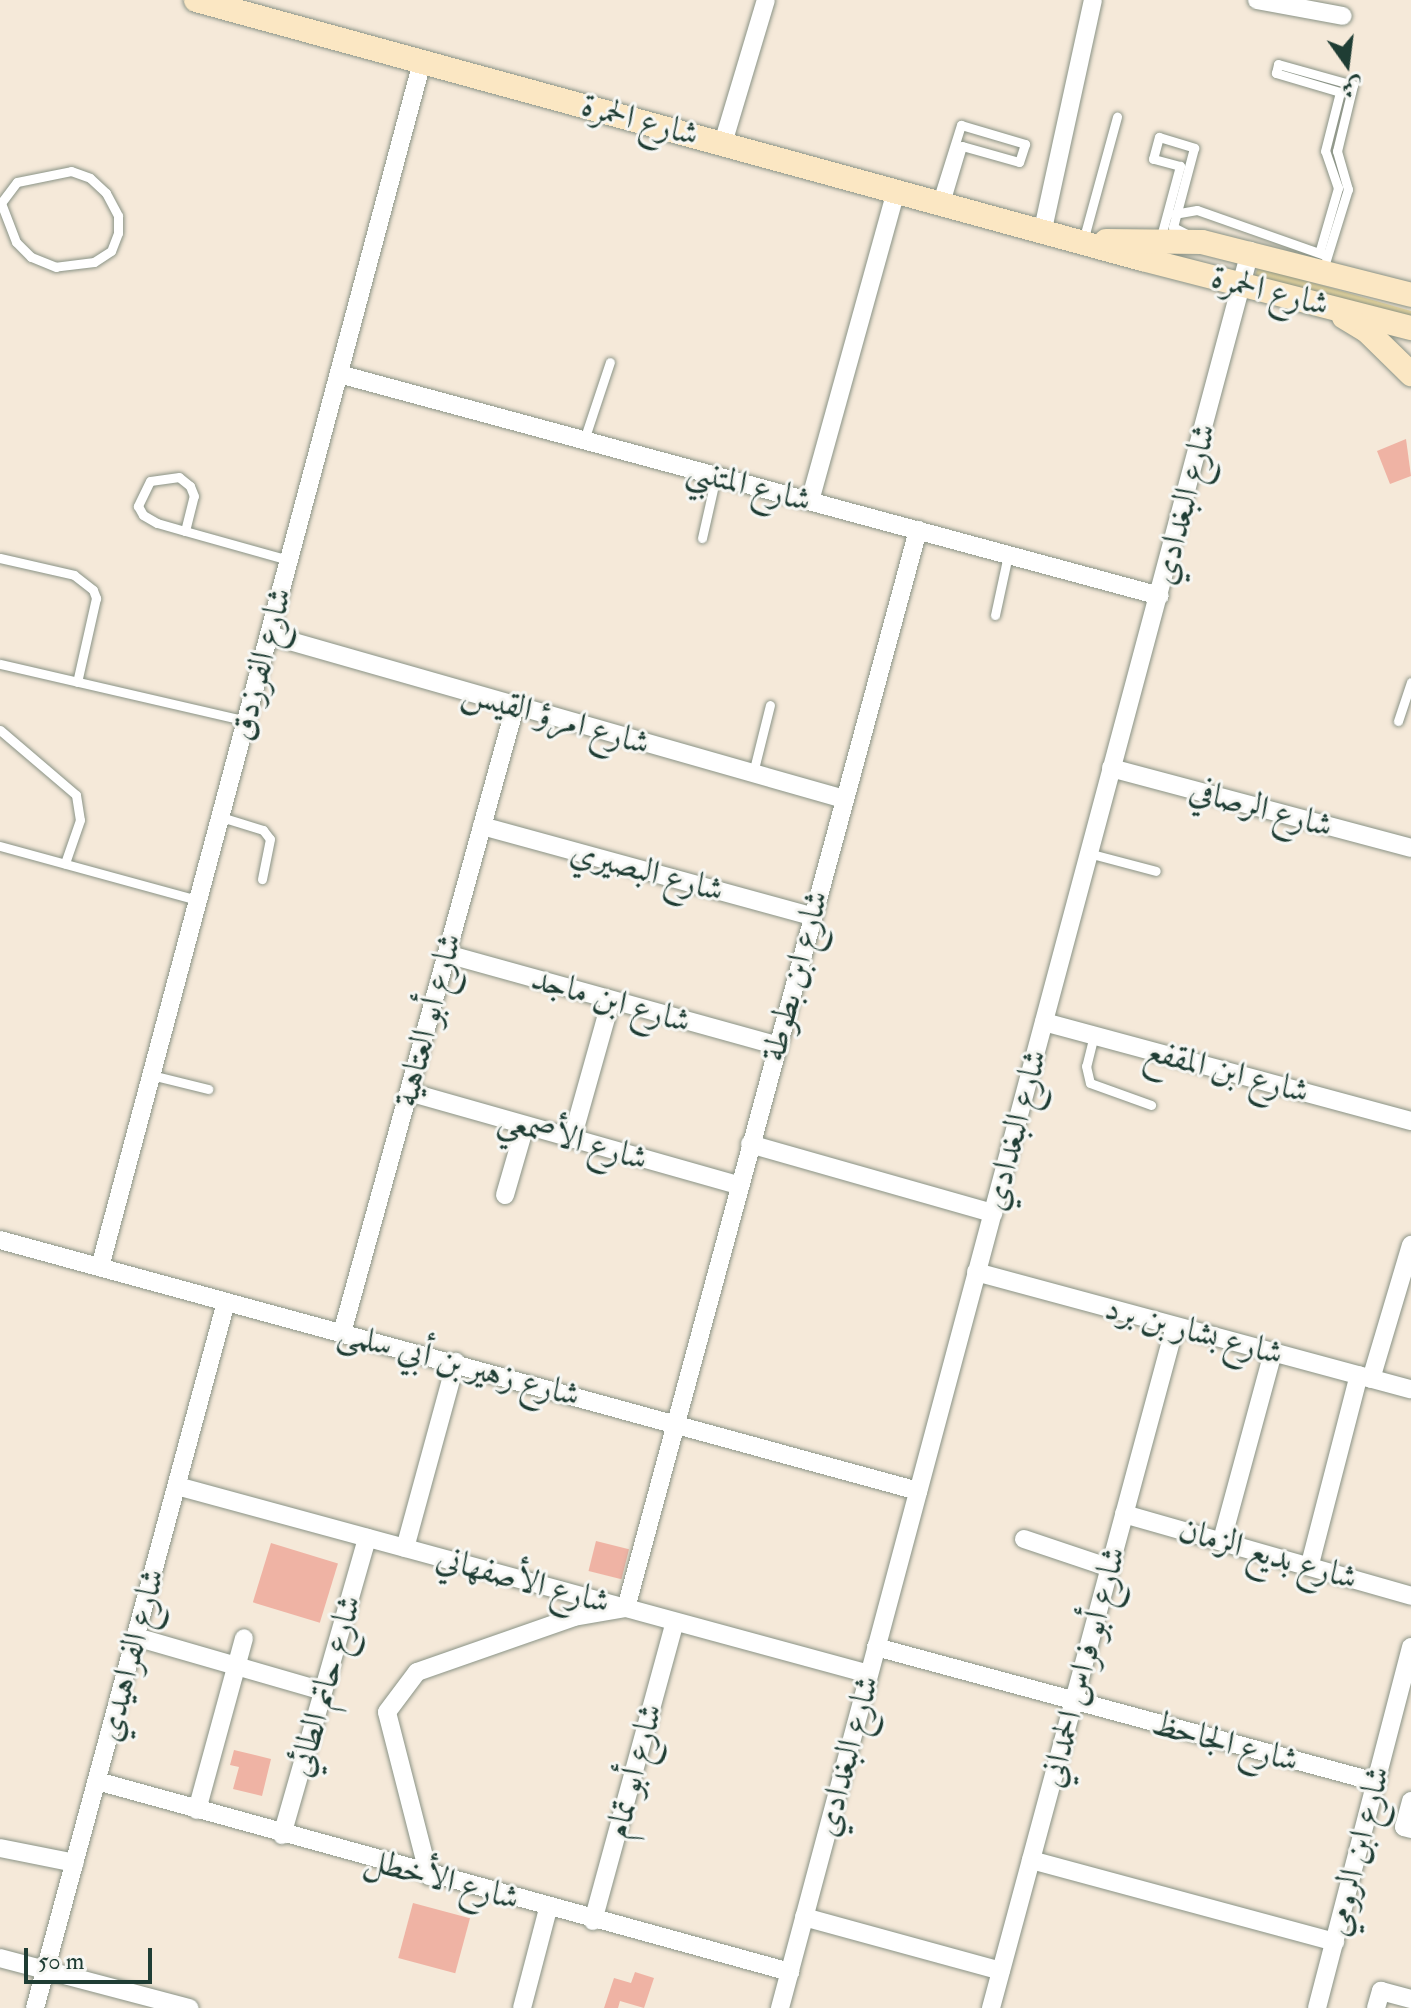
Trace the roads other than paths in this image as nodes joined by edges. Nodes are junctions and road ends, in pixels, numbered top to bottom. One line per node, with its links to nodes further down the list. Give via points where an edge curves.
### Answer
1 (196, 0): 5 (street, شارع الحمرة)
2 (766, 0): 9 (street)
3 (1093, 0): 14 (street)
4 (1257, 0): 6 (street)
5 (243, 7): 7 (street, شارع الحمرة)
6 (1343, 16)
7 (422, 62): 9 (street, شارع الحمرة); 26 (street, شارع الفرزدق)
8 (1117, 117): 16 (lane)
9 (723, 143): 10 (street, شارع الحمرة)
10 (896, 190): 11 (street, شارع الحمرة); 30 (street)
11 (941, 202): 11 (lane, via 962,146 1019,162 1025,144 961,125); 14 (street, شارع الحمرة)
12 (0, 203): 12 (lane, via 16,242 31,257 56,267 94,262 111,251 118,233 118,216 106,193 90,178 71,171 17,182)
13 (1172, 215): 13 (lane, via 1194,148 1159,137 1153,159 1180,166); 15 (lane); 17 (lane, via 1173,227); 18 (lane, via 1197,210)
14 (1043, 229): 16 (street, شارع الحمرة)
15 (1160, 240): 16 (street, شارع الحمرة); 17 (street, شارع الحمرة)
16 (1083, 241): 21 (street, شارع الحمرة)
17 (1202, 242): 19 (street, شارع الحمرة)
18 (1320, 250): 20 (lane); 20 (lane, via 1338,188 1325,151 1340,92 1276,73 1278,64 1353,85 1337,151 1348,189)
19 (1250, 251): 20 (street, شارع الحمرة); 21 (street, شارع البغدادي)
20 (1335, 267): 22 (street, شارع الحمرة)
21 (1243, 284): 23 (street, شارع الحمرة); 37 (street, شارع البغدادي)
22 (1411, 295)
23 (1322, 303): 24 (street, شارع الحمرة); 27 (street, via 1367,331)
24 (1411, 328)
25 (610, 362): 28 (lane)
26 (339, 374): 28 (street, شارع المتنبي); 36 (street, شارع الفرزدق)
27 (1411, 374)
28 (584, 440): 29 (street, شارع المتنبي)
29 (716, 476): 30 (street, شارع المتنبي); 33 (lane)
30 (810, 501): 31 (street, شارع المتنبي)
31 (918, 530): 34 (street, شارع المتنبي); 50 (street, شارع ابن بطوطة)
32 (185, 531): 32 (lane, via 143,515 138,506 150,481 179,477 190,486 194,496); 36 (lane)
33 (702, 538)
34 (1008, 555): 37 (street, شارع المتنبي); 38 (lane)
35 (0, 558): 41 (lane, via 74,575 93,590 96,598)
36 (289, 560): 39 (street, شارع الفرزدق)
37 (1160, 596): 48 (street, شارع البغدادي)
38 (995, 615)
39 (269, 635): 44 (street, شارع امرؤ القيس); 45 (street, شارع الفرزدق)
40 (0, 664): 41 (lane)
41 (77, 682): 45 (lane)
42 (1411, 682): 46 (lane)
43 (770, 705): 49 (lane)
44 (515, 707): 49 (street, شارع امرؤ القيس); 52 (street, شارع أبو العتاهية)
45 (246, 721): 51 (street, شارع الفرزدق)
46 (1398, 721)
47 (0, 730): 56 (lane, via 76,795 80,820)
48 (1111, 768): 54 (street, شارع الرصافي); 55 (street, شارع البغدادي)
49 (753, 773): 50 (street, شارع امرؤ القيس)
50 (844, 799): 60 (street, شارع ابن بطوطة)
51 (220, 816): 58 (lane, via 263,830 270,839); 59 (street, شارع الفرزدق)
52 (482, 826): 60 (street, شارع البصيري); 61 (street, شارع أبو العتاهية)
53 (0, 846): 56 (lane)
54 (1411, 848)
55 (1088, 853): 57 (lane); 63 (street, شارع البغدادي)
56 (65, 863): 59 (lane)
57 (1156, 871)
58 (262, 879)
59 (198, 900): 66 (street, شارع الفرزدق)
60 (812, 916): 65 (street, شارع ابن بطوطة)
61 (447, 954): 62 (street, شارع ابن ماجد); 68 (street, شارع أبو العتاهية)
62 (611, 1000): 65 (street, شارع ابن ماجد); 72 (street)
63 (1044, 1022): 64 (street, شارع ابن المقفع); 76 (street, شارع البغدادي)
64 (1094, 1035): 69 (lane, via 1086,1066 1090,1083); 70 (street, شارع ابن المقفع)
65 (776, 1045): 73 (street, شارع ابن بطوطة)
66 (151, 1075): 67 (lane); 79 (street, شارع الفرزدق)
67 (208, 1089)
68 (409, 1092): 71 (street, شارع الأصمعي); 83 (street, شارع أبو العتاهية)
69 (1151, 1105)
70 (1411, 1121)
71 (525, 1126): 72 (street, شارع الأصمعي); 75 (street)
72 (572, 1139): 74 (street, شارع الأصمعي)
73 (750, 1144): 74 (street, شارع ابن بطوطة); 76 (street)
74 (738, 1185): 88 (street, شارع ابن بطوطة)
75 (505, 1195)
76 (993, 1213): 80 (street, شارع البغدادي)
77 (0, 1240): 79 (street, شارع زهير بن أبي سلمى)
78 (1411, 1245): 86 (street)
79 (100, 1267): 81 (street, شارع زهير بن أبي سلمى)
80 (976, 1272): 82 (street, شارع بشار بن برد); 90 (street, شارع البغدادي)
81 (226, 1302): 83 (street, شارع زهير بن أبي سلمى); 89 (street, شارع الفراهيدي)
82 (1175, 1326): 84 (street, شارع بشار بن برد); 91 (street, شارع أبو فراس الحمداني)
83 (342, 1333): 85 (street, شارع زهير بن أبي سلمى)
84 (1273, 1352): 86 (street, شارع بشار بن برد); 94 (street)
85 (456, 1362): 88 (street, شارع زهير بن أبي سلمى); 95 (street)
86 (1365, 1377): 87 (street, شارع بشار بن برد); 96 (street)
87 (1411, 1389)
88 (673, 1422): 90 (street, شارع زهير بن أبي سلمى); 99 (street, شارع ابن بطوطة)
89 (177, 1486): 92 (street, شارع الأصفهاني); 101 (street, شارع الفراهيدي)
90 (918, 1491): 103 (street, شارع البغدادي)
91 (1124, 1514): 94 (street, شارع بديع الزمان); 97 (street, شارع أبو فراس الحمداني)
92 (367, 1538): 95 (street, شارع الأصفهاني); 108 (street, شارع حاتم الطائي)
93 (1024, 1539): 97 (street)
94 (1222, 1540): 96 (street, شارع بديع الزمان)
95 (405, 1548): 99 (street, شارع الأصفهاني)
96 (1310, 1564): 98 (street, شارع بديع الزمان)
97 (1110, 1568): 109 (street, شارع أبو فراس الحمداني)
98 (1411, 1596)
99 (626, 1608): 100 (street, شارع الأصفهاني); 119 (street, via 574,1617 417,1672 402,1690 387,1712)
100 (675, 1622): 107 (street, شارع الأصفهاني); 122 (street, شارع أبو تمام)
101 (136, 1637): 105 (street); 110 (street, شارع الفراهيدي)
102 (244, 1638): 105 (street)
103 (876, 1647): 107 (street, شارع البغدادي); 109 (street, شارع الجاحظ)
104 (1411, 1647): 106 (street, شارع ابن الرومي)
105 (236, 1666): 108 (street); 113 (street)
106 (1408, 1671): 111 (street, شارع ابن الرومي)
107 (869, 1674): 121 (street, شارع البغدادي)
108 (323, 1691): 115 (street, شارع حاتم الطائي)
109 (1074, 1702): 111 (street, شارع الجاحظ); 117 (street, شارع أبو فراس الحمداني)
110 (97, 1781): 113 (street, شارع الأخطل); 118 (street, شارع الفراهيدي)
111 (1376, 1782): 123 (street, شارع ابن الرومي)
112 (1411, 1801): 114 (street, via 1404,1827)
113 (197, 1810): 115 (street, شارع الأخطل)
114 (1411, 1829)
115 (282, 1835): 119 (street, شارع الأخطل)
116 (0, 1848): 118 (street)
117 (1031, 1860): 123 (street); 126 (street, شارع أبو فراس الحمداني)
118 (75, 1863): 125 (street, شارع الفراهيدي)
119 (429, 1876): 120 (street, شارع الأخطل)
120 (548, 1909): 122 (street, شارع الأخطل); 131 (street)
121 (804, 1917): 126 (street); 127 (street, شارع البغدادي)
122 (593, 1921): 127 (street, شارع الأخطل)
123 (1335, 1942): 134 (street, شارع ابن الرومي)
124 (0, 1958): 125 (street)
125 (45, 1970): 129 (street, شارع الفراهيدي); 130 (street)
126 (1001, 1971): 133 (street, شارع أبو فراس الحمداني)
127 (790, 1972): 132 (street, شارع البغدادي)
128 (1411, 1999): 135 (street, via 1381,1991)
129 (35, 2008)
130 (189, 2008)
131 (522, 2008)
132 (780, 2008)
133 (991, 2008)
134 (1317, 2008)
135 (1376, 2008)

